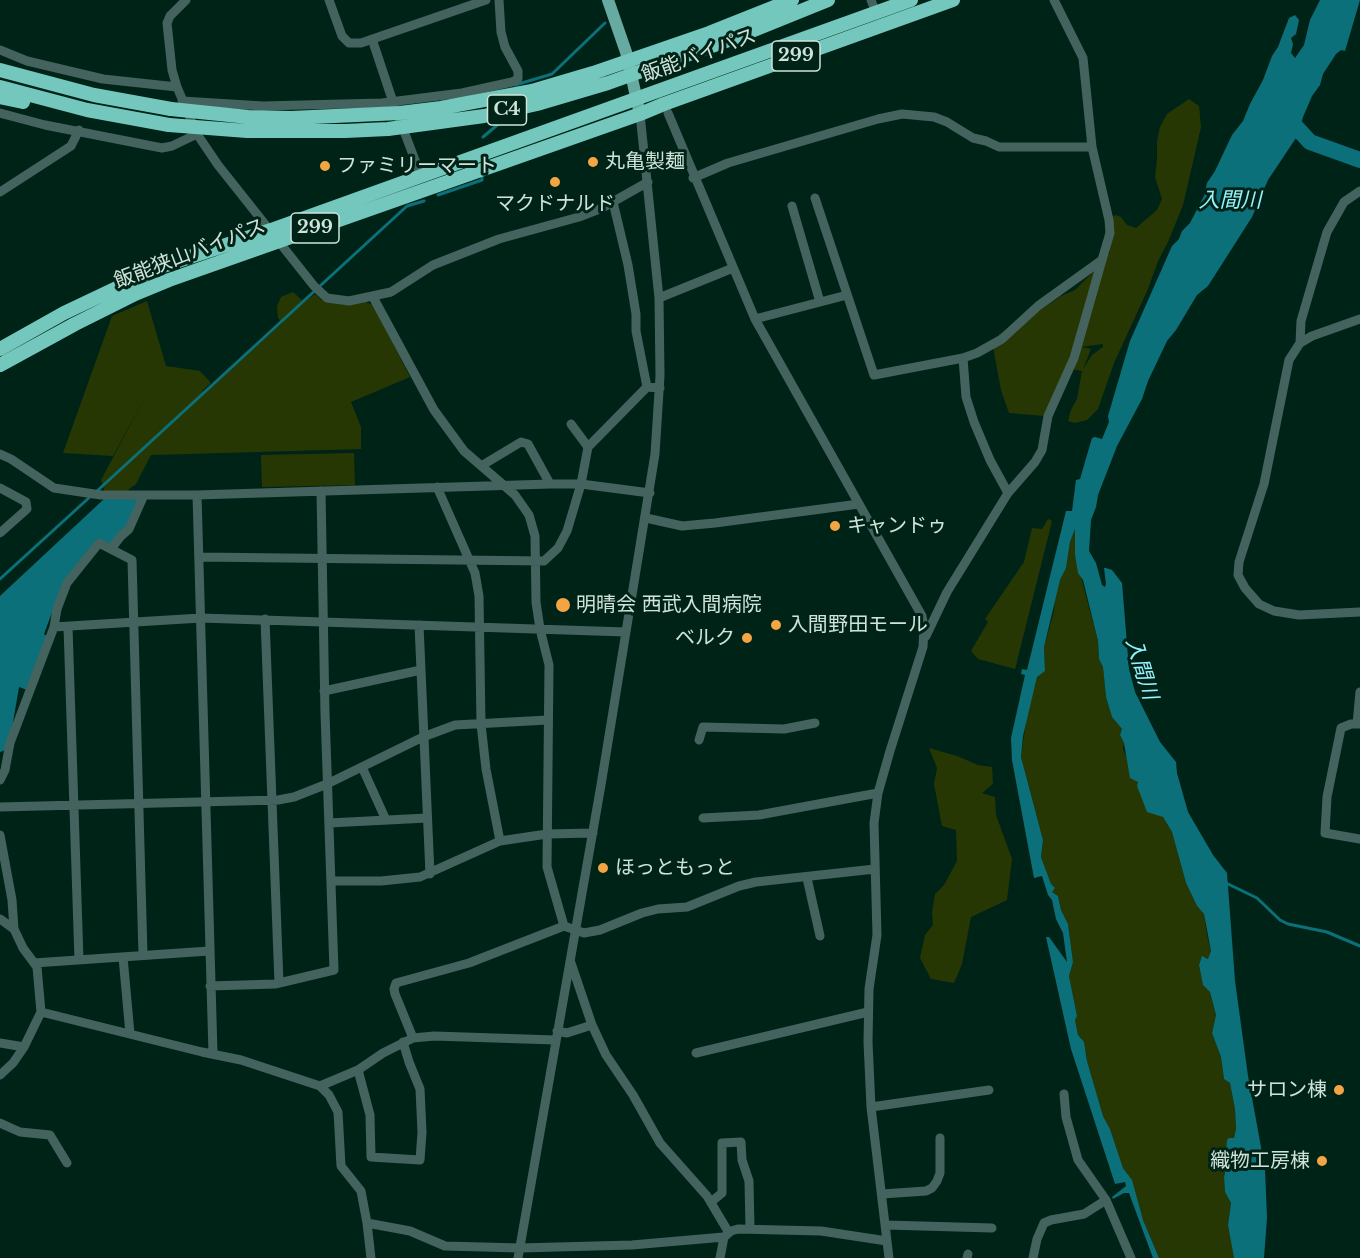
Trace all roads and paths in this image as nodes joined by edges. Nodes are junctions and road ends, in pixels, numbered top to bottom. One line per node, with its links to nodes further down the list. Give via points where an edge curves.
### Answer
1 (186, 0): 16 (street, via 167,23)
2 (329, 0): 12 (street, via 342,36 349,43)
3 (486, 0): 12 (street)
4 (499, 0): 19 (street, via 501,32 518,79 462,93)
5 (608, 0): 18 (main road, via 626,52)
6 (792, 0): 20 (highway, C4, bridge, via 593,73 532,91 441,108 291,118 210,114)
7 (828, 0): 24 (highway, C4, bridge, via 608,83 484,116 345,131 247,131)
8 (911, 0): 11 (highway, 飯能バイパス / 299)
9 (953, 0): 22 (highway, 飯能バイパス / 299)
10 (1054, 0): 27 (street, via 1083,58)
11 (873, 7): 18 (highway, 飯能バイパス / 299)
12 (372, 39): 19 (street)
13 (0, 50): 16 (street, via 27,61 103,79)
14 (0, 70): 20 (highway, C4, via 94,95)
15 (0, 87): 24 (highway, C4)
16 (177, 87): 20 (street)
17 (0, 97): 24 (highway)
18 (636, 99): 22 (main road); 28 (highway, 飯能狭山バイパス / 299)
19 (393, 102): 20 (street); 28 (street)
20 (177, 105): 26 (street)
21 (0, 113): 25 (street)
22 (640, 114): 30 (street); 36 (highway, 飯能狭山バイパス / 299)
23 (668, 114): 29 (street)
24 (135, 120)
25 (79, 130): 26 (street, via 162,148); 32 (street, via 71,146)
26 (197, 134): 36 (street)
27 (1092, 147): 29 (street, via 999,147 934,117 902,114 728,163); 37 (street, via 1109,220 1110,233)
28 (421, 176): 36 (highway, 飯能狭山バイパス / 299)
29 (693, 178): 38 (street)
30 (648, 182): 34 (street); 41 (street)
31 (1360, 191): 45 (street, via 1344,202 1327,232 1301,321)
32 (0, 192)
33 (815, 198): 39 (street)
34 (613, 201): 40 (street, via 579,217 499,239 434,265 391,292); 49 (street, via 628,266)
35 (792, 206): 42 (street)
36 (275, 235): 40 (street, via 322,294 342,301); 46 (highway, 飯能狭山バイパス / 299, via 153,271); 48 (highway, 飯能狭山バイパス / 299, via 135,294)
37 (1102, 260): 47 (street, via 1038,306 1002,339); 62 (street, via 1074,358 1047,416 1042,450)
38 (733, 268): 41 (street); 43 (street)
39 (847, 294): 42 (street); 47 (street, via 874,375)
40 (373, 297): 54 (street, via 434,410 464,451)
41 (659, 298): 50 (street)
42 (820, 302): 43 (street)
43 (755, 319): 65 (street)
44 (1360, 319): 45 (street)
45 (1300, 343): 73 (street, via 1286,369 1264,484 1238,575 1259,604 1274,611 1299,615)
46 (0, 349)
47 (963, 358): 62 (street, via 966,397 974,422)
48 (0, 365)
49 (647, 387): 50 (street); 52 (street)
50 (660, 388): 61 (street)
51 (571, 424): 52 (street)
52 (588, 447): 56 (street)
53 (0, 454): 63 (street, via 54,488 87,494)
54 (482, 466): 55 (street, via 521,442 528,444); 57 (street)
55 (550, 484): 56 (street); 57 (street)
56 (580, 484): 61 (street); 72 (street, via 570,524 558,548 544,561)
57 (505, 485): 58 (street); 72 (street, via 529,515 536,544)
58 (437, 487): 60 (street); 71 (street)
59 (0, 488): 67 (street, via 26,502 27,510)
60 (321, 491): 64 (street); 70 (street)
61 (650, 493): 66 (street)
62 (1008, 493): 84 (street, via 947,592)
63 (144, 495): 64 (street); 68 (street, via 129,530)
64 (197, 495): 69 (street)
65 (859, 504): 66 (street, via 714,524 682,526); 84 (street, via 922,616)
66 (646, 518): 83 (street)
67 (0, 533)
68 (111, 549): 77 (street, via 132,560); 79 (street, via 99,543 67,583)
69 (199, 557): 70 (street); 74 (street)
70 (322, 558): 71 (street); 76 (street)
71 (469, 560): 72 (street); 81 (street, via 479,596)
72 (535, 562): 82 (street)
73 (1360, 612)
74 (201, 618): 75 (street); 77 (street); 99 (street)
75 (265, 620): 76 (street); 98 (street)
76 (323, 621): 78 (street); 86 (street)
77 (134, 622): 80 (street); 100 (street)
78 (419, 625): 81 (street); 85 (street)
79 (54, 627): 80 (street); 95 (street)
80 (68, 627): 101 (street)
81 (480, 627): 82 (street); 90 (street)
82 (540, 629): 83 (street); 88 (street, via 549,665)
83 (626, 632): 107 (street)
84 (925, 638): 97 (street)
85 (421, 670): 86 (street); 92 (street)
86 (324, 691): 96 (street)
87 (1360, 693): 91 (street)
88 (548, 720): 90 (street); 108 (street)
89 (815, 723): 93 (street, via 784,729 703,727)
90 (482, 724): 92 (street, via 455,725); 111 (street)
91 (1358, 724): 110 (street, via 1341,728 1327,797 1325,833)
92 (423, 737): 94 (street); 103 (street)
93 (699, 740)
94 (362, 767): 96 (street); 105 (street)
95 (0, 780)
96 (327, 784): 98 (street, via 294,797); 106 (street)
97 (878, 793): 104 (street, via 759,815); 113 (street)
98 (273, 800): 99 (street); 128 (street)
99 (206, 801): 100 (street); 122 (street)
100 (138, 803): 101 (street); 123 (street)
101 (73, 805): 102 (street); 125 (street)
102 (0, 807)
103 (427, 818): 105 (street); 114 (street)
104 (703, 818)
105 (387, 820): 106 (street)
106 (329, 823): 116 (street)
107 (593, 833): 108 (street); 120 (street)
108 (548, 834): 111 (street); 118 (street, via 547,867)
109 (0, 835): 112 (street)
110 (1360, 839)
111 (500, 841): 114 (street)
112 (2, 855): 119 (street)
113 (875, 868): 115 (street); 131 (street, via 877,935)
114 (430, 874): 116 (street, via 399,881)
115 (807, 878): 120 (street, via 756,882 687,907 642,913 600,930); 121 (street)
116 (331, 881): 128 (street, via 334,970)
117 (0, 919): 119 (street)
118 (564, 926): 120 (street); 135 (street, via 469,963 396,983 395,994)
119 (15, 929): 127 (street)
120 (575, 931): 126 (street)
121 (820, 936)
122 (209, 951): 123 (street); 129 (street)
123 (143, 956): 124 (street)
124 (123, 957): 125 (street); 133 (street)
125 (79, 960): 127 (street)
126 (570, 961): 132 (street); 134 (street)
127 (33, 963): 130 (street)
128 (279, 983): 129 (street)
129 (210, 986): 138 (street)
130 (41, 1012): 133 (street); 137 (street)
131 (868, 1012): 139 (street); 145 (street)
132 (592, 1025): 134 (street); 151 (street, via 660,1143)
133 (130, 1034): 138 (street)
134 (556, 1035): 135 (street, via 434,1036); 158 (street)
135 (408, 1040): 140 (street); 140 (street, via 420,1089 420,1160 371,1157 369,1115)
136 (0, 1042): 137 (street)
137 (24, 1047): 141 (street)
138 (213, 1053): 142 (street)
139 (696, 1053)
140 (358, 1070): 142 (street)
141 (0, 1075)
142 (320, 1086): 152 (street, via 338,1112 340,1166 358,1185)
143 (989, 1090): 145 (street)
144 (1064, 1094): 150 (street, via 1078,1160)
145 (871, 1107): 149 (street)
146 (0, 1123): 148 (street, via 20,1132 50,1135)
147 (940, 1138): 149 (street, via 940,1173 932,1188)
148 (67, 1163)
149 (882, 1194): 153 (street)
150 (1106, 1200): 162 (street, via 1084,1214 1044,1223); 163 (street)
151 (711, 1202): 155 (street, via 722,1193 722,1143 741,1142 749,1181); 156 (street)
152 (367, 1223): 158 (street, via 410,1231 445,1246); 159 (street)
153 (886, 1225): 154 (street); 157 (street)
154 (992, 1228)
155 (750, 1229): 156 (street); 157 (street, via 821,1231)
156 (726, 1235): 158 (street); 160 (street)
157 (887, 1241): 161 (street)
158 (519, 1253)
159 (371, 1258)
160 (720, 1258)
161 (889, 1258)
162 (1033, 1258)
163 (1131, 1258)

